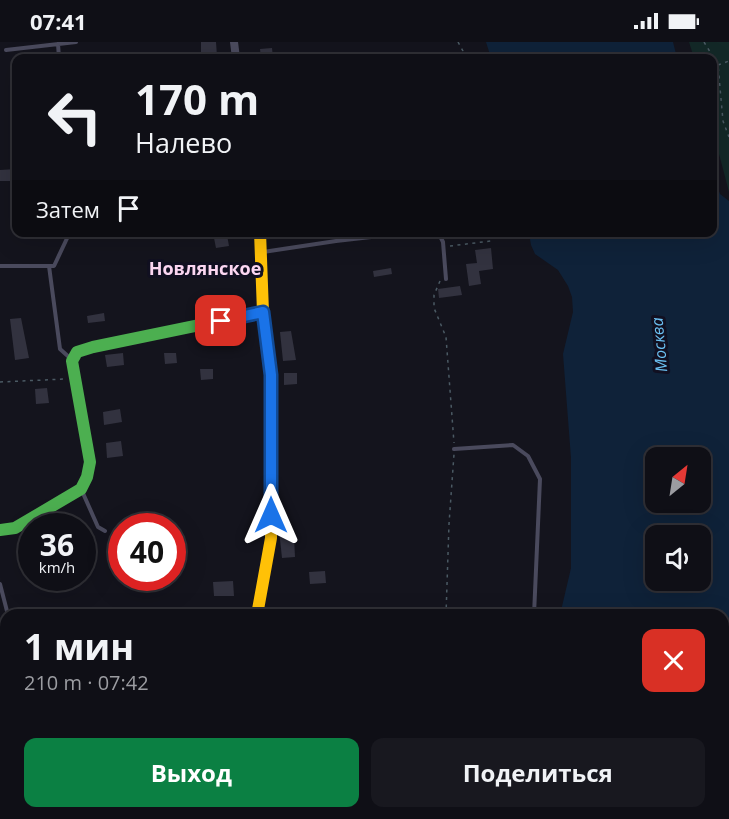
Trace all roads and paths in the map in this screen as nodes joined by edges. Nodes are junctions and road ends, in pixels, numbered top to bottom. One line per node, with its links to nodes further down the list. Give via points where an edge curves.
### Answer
1 (76, 42): 2 (lane)
2 (58, 44): 3 (lane); 4 (lane)
3 (6, 50)
4 (58, 54)
5 (729, 62): 6 (path)
6 (718, 65): 7 (path, via 723,121)
7 (729, 137)
8 (68, 237): 16 (lane, via 54,266)
9 (260, 237): 14 (street)
10 (377, 237): 14 (lane)
11 (440, 237): 13 (lane)
12 (490, 237): 13 (path, via 491,241)
13 (444, 247): 17 (lane)
14 (262, 252): 18 (street)
15 (0, 266): 16 (lane)
16 (48, 266): 19 (lane, via 60,349)
17 (446, 277): 22 (path, via 436,288 434,308 446,337)
18 (263, 312): 19 (street, via 93,347 77,352); 28 (street, via 271,375 271,538)
19 (72, 361): 20 (street)
20 (75, 378): 21 (path); 23 (street, via 90,462)
21 (0, 382)
22 (454, 449): 29 (path); 30 (lane, via 513,445 528,456 540,479)
23 (81, 489): 24 (street, via 15,528); 25 (lane, via 98,527)
24 (0, 530)
25 (105, 531)
26 (0, 584): 27 (lane)
27 (6, 609)
28 (259, 609)
29 (446, 609)
30 (534, 609)

